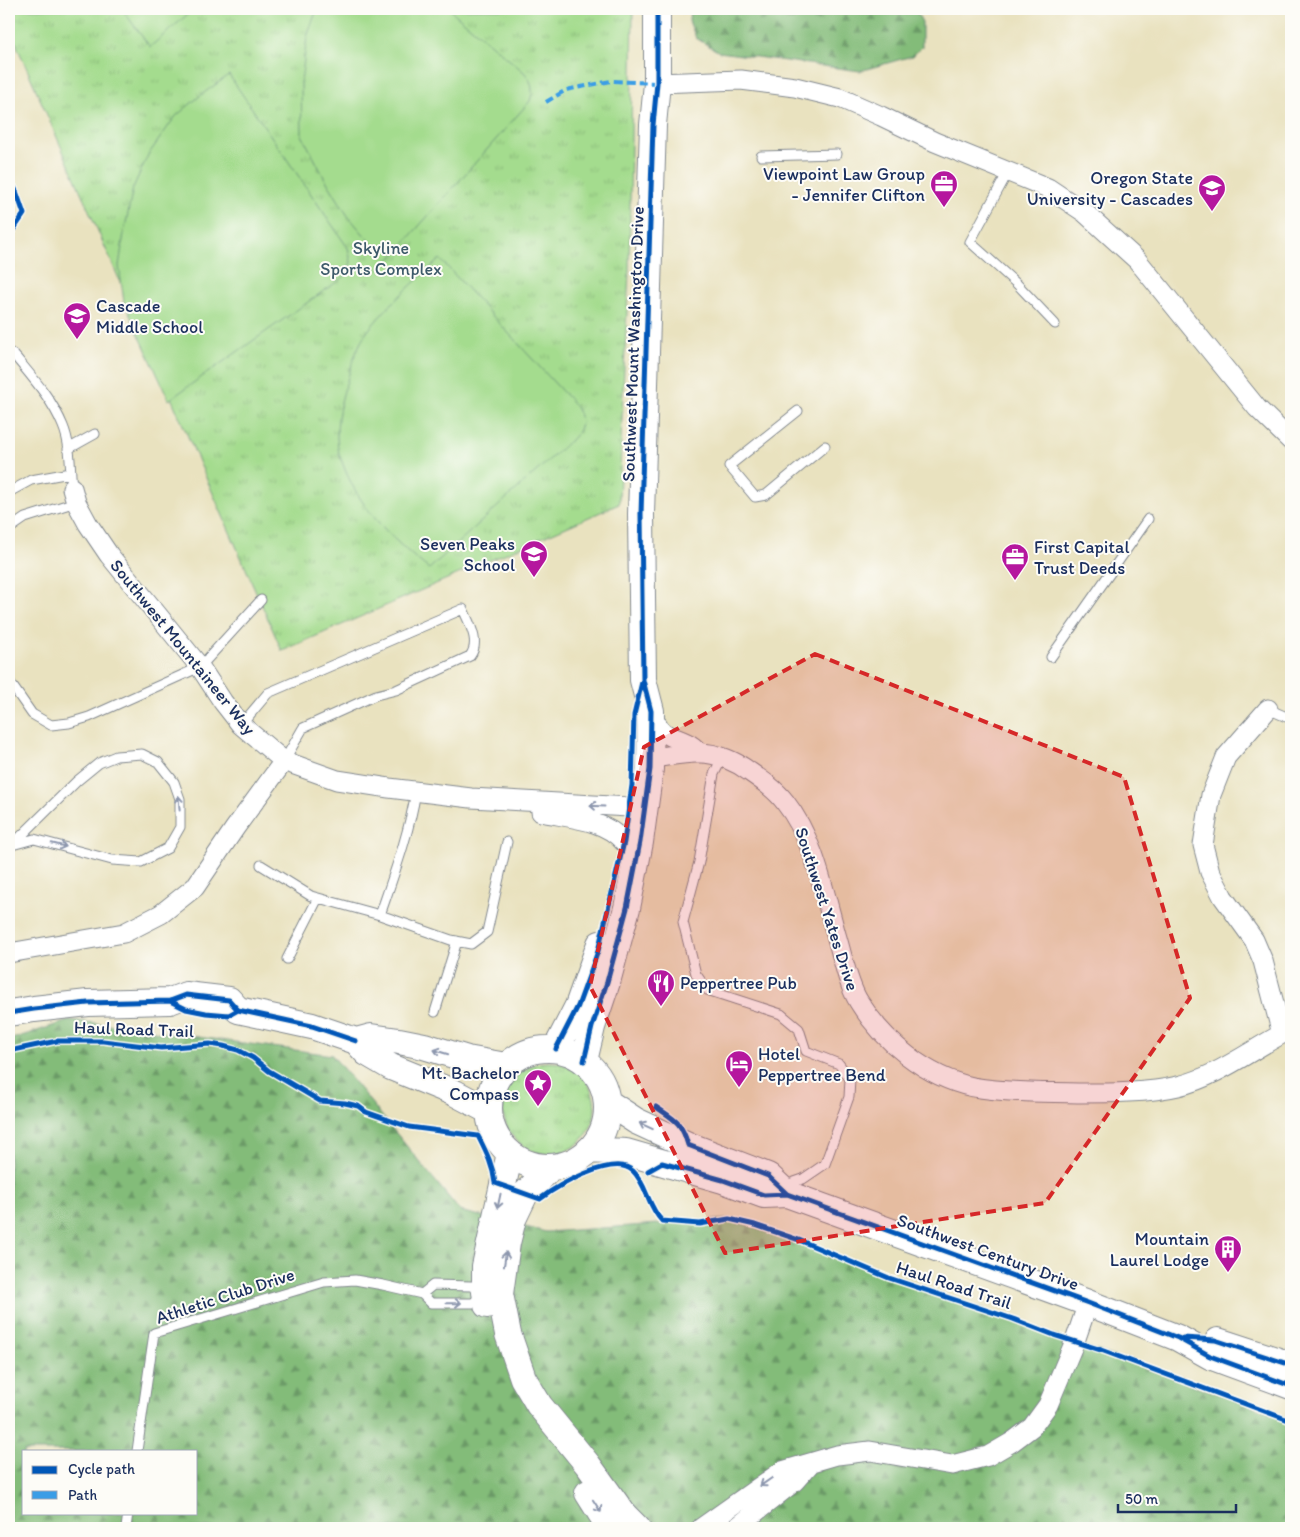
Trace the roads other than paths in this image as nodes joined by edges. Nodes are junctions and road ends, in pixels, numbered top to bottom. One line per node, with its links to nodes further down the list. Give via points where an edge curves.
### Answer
1 (657, 9): 2 (main road, Southwest Mount Washington Drive)
2 (657, 83): 5 (street, via 741,80 795,87 840,98); 20 (main road, Southwest Mount Washington Drive, via 652,135 642,487)
3 (837, 154): 4 (lane)
4 (761, 156)
5 (1008, 172): 6 (lane, via 970,242); 10 (street, via 1048,188 1084,212 1136,260 1257,408)
6 (1055, 324)
7 (9, 352): 12 (lane, via 48,398 64,427)
8 (798, 411): 11 (lane, via 729,466 755,497 766,495)
9 (95, 434): 12 (lane)
10 (1291, 441)
11 (825, 446)
12 (68, 449): 13 (lane)
13 (73, 488): 14 (lane, via 31,480); 16 (lane); 19 (street, Southwest Mountaineer Way, via 88,524 109,555)
14 (9, 492)
15 (1148, 518): 18 (lane)
16 (9, 529)
17 (261, 600): 19 (lane)
18 (1051, 656)
19 (200, 667): 21 (lane, via 89,717 51,725 32,714); 25 (street, Southwest Mountaineer Way)
20 (643, 680): 23 (main road, Southwest Mount Washington Drive); 32 (main road, Southwest Mount Washington Drive, via 634,715 632,785)
21 (9, 681)
22 (1268, 709): 24 (lane); 44 (street, via 1226,757 1211,795 1203,845 1210,872 1223,897 1254,940)
23 (651, 711): 26 (street, Southwest Yates Drive, via 666,735 688,743); 27 (main road, Southwest Mount Washington Drive)
24 (1291, 719)
25 (241, 725): 29 (street, Southwest Mountaineer Way); 29 (lane, via 268,693 463,609 473,633 474,652 470,656 303,728)
26 (700, 753): 27 (street, Southwest Yates Drive); 28 (street, Southwest Yates Drive)
27 (650, 758): 32 (main road, Southwest Mount Washington Drive)
28 (722, 758): 44 (street, Southwest Yates Drive, via 740,765 766,784 800,823 857,999 890,1042 938,1075 972,1086 1020,1092 1130,1092 1168,1088 1212,1074); 54 (lane, via 714,774 699,862 683,922 696,974 707,990 780,1014 799,1029 806,1051 839,1064 850,1079 849,1097 825,1164)
29 (284, 761): 30 (street, Southwest Mountaineer Way, via 337,780); 40 (street, via 196,887 161,914 124,933)
30 (416, 791): 31 (street, Southwest Mountaineer Way); 38 (lane, via 400,857)
31 (471, 798): 32 (street, Southwest Mountaineer Way, one-way to 31); 34 (street, Southwest Mountaineer Way, via 598,823 618,834)
32 (637, 808): 34 (main road, Southwest Mount Washington Drive); 47 (main road, Southwest Mount Washington Drive, via 627,908)
33 (507, 842): 39 (lane, via 487,932 471,944)
34 (624, 842): 46 (main road, Southwest Mount Washington Drive, via 598,951 578,1006)
35 (10, 846): 35 (lane, one-way to 35, via 34,839 112,860 141,862 168,848 180,827 180,799 174,782 158,762 142,754 116,756 99,763 77,781)
36 (261, 865): 37 (lane)
37 (318, 898): 38 (lane); 41 (lane)
38 (380, 915): 39 (lane)
39 (457, 941): 42 (lane)
40 (9, 952)
41 (288, 959)
42 (435, 1012)
43 (9, 1013): 45 (main road, via 88,1003 170,1001 186,1009 221,1015 229,1016 238,1010 312,1026)
44 (1287, 1033)
45 (356, 1041): 48 (main road, one-way to 45, via 467,1060 424,1046 370,1036); 50 (main road, via 367,1053 391,1067)
46 (556, 1049): 47 (main road); 48 (main road, via 538,1049 520,1055)
47 (584, 1061): 49 (main road, via 596,1073)
48 (506, 1066): 50 (main road, via 496,1079)
49 (607, 1102): 51 (main road, via 606,1120); 54 (main road, Southwest Century Drive, one-way to 49, via 768,1176 688,1145 636,1121)
50 (489, 1111): 52 (main road, via 492,1127)
51 (590, 1150): 53 (main road, via 565,1165); 54 (main road, Southwest Century Drive, via 626,1152 764,1195)
52 (510, 1153): 53 (main road, via 536,1166); 55 (main road, one-way to 55, via 485,1266)
53 (550, 1167): 66 (main road, one-way to 53, via 539,1405 523,1378 508,1334 500,1294 513,1218 525,1194)
54 (783, 1190): 57 (main road, Southwest Century Drive)
55 (485, 1292): 56 (lane, via 471,1286 433,1285); 56 (lane, Athletic Club Drive, one-way to 55, via 431,1303 473,1303); 65 (main road, one-way to 65, via 491,1328 506,1371)
56 (422, 1294): 61 (lane, Athletic Club Drive, via 355,1280 324,1282 154,1333)
57 (1088, 1303): 58 (main road, Southwest Century Drive); 62 (street, via 1048,1405 1032,1427 988,1456 952,1465 870,1451 836,1455)
58 (1178, 1338): 59 (main road, Southwest Century Drive, via 1215,1340); 60 (main road, Southwest Century Drive, via 1210,1356)
59 (1291, 1365)
60 (1291, 1386)
61 (137, 1450)
62 (810, 1464): 67 (street, one-way to 67, via 782,1471); 68 (street, via 795,1481)
63 (128, 1514): 64 (lane)
64 (126, 1528)
65 (610, 1528)
66 (637, 1528)
67 (701, 1528)
68 (736, 1528)

